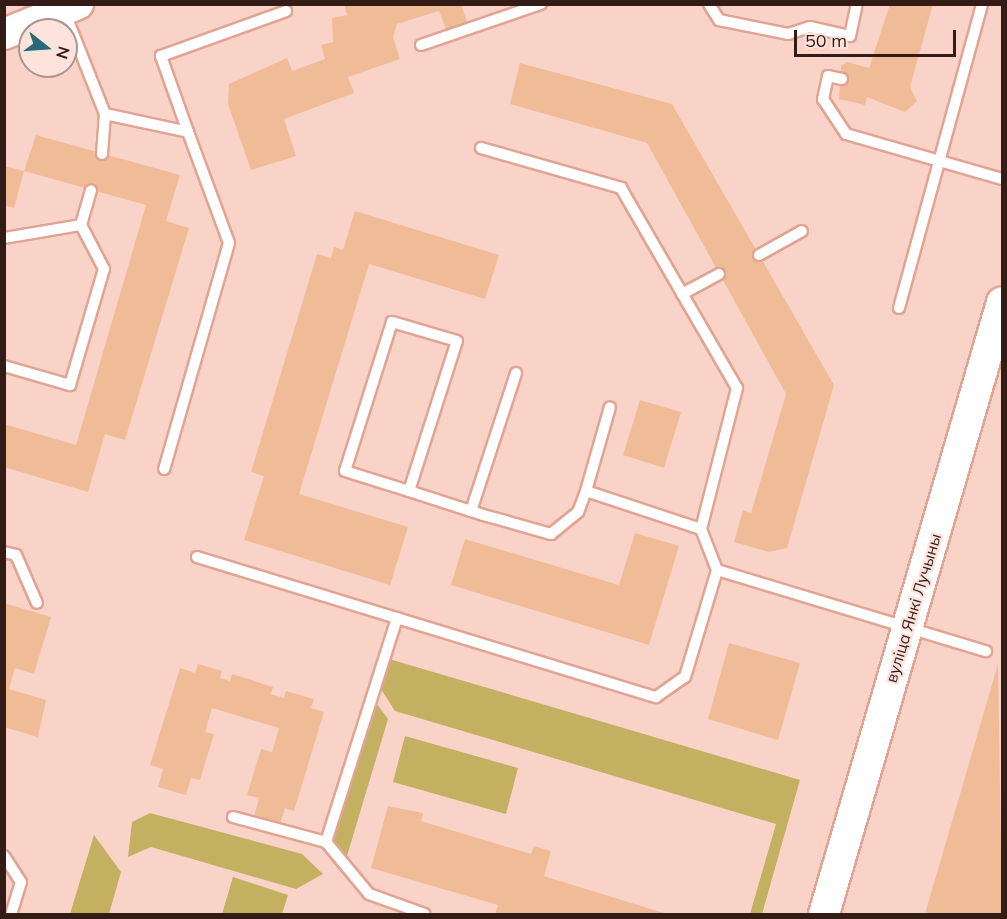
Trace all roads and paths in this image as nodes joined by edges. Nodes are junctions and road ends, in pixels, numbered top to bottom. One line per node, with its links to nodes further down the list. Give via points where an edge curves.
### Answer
1 (541, 4): 8 (lane)
2 (709, 4): 3 (lane, via 719,20 788,34 810,27 850,36)
3 (857, 4)
4 (982, 4): 14 (lane)
5 (70, 7): 7 (street); 10 (lane)
6 (286, 11): 11 (lane, via 161,56)
7 (4, 34)
8 (421, 45)
9 (842, 79): 14 (lane, via 828,76 823,99 846,134)
10 (105, 114): 11 (lane); 13 (lane)
11 (188, 132): 28 (lane, via 229,243)
12 (480, 148): 22 (lane, via 621,188)
13 (102, 154)
14 (940, 161): 15 (lane); 24 (lane)
15 (1002, 179)
16 (91, 190): 17 (lane)
17 (81, 225): 19 (lane); 25 (lane, via 104,269 70,385)
18 (802, 231): 20 (lane)
19 (4, 238)
20 (759, 255)
21 (719, 274): 22 (lane)
22 (682, 294): 32 (lane, via 737,388)
23 (1002, 302): 38 (street, вуліца Янкі Лучыны)
24 (899, 308)
25 (4, 366)
26 (516, 373): 31 (lane)
27 (610, 407): 30 (lane)
28 (164, 469)
29 (409, 491): 29 (lane, via 457,341 392,322 345,471); 31 (lane)
30 (586, 491): 31 (lane, via 578,512 551,534); 32 (lane)
31 (471, 510)
32 (701, 529): 35 (lane)
33 (4, 552): 36 (lane, via 16,555)
34 (197, 558): 37 (lane)
35 (717, 570): 37 (lane, via 685,676 657,697); 38 (lane)
36 (37, 603)
37 (397, 618): 41 (lane)
38 (907, 627): 39 (lane); 45 (street, вуліца Янкі Лучыны)
39 (986, 651)
40 (233, 817): 41 (lane)
41 (326, 842): 44 (lane, via 369,894)
42 (4, 856): 43 (lane, via 21,882)
43 (11, 915)
44 (425, 915)
45 (824, 915)

